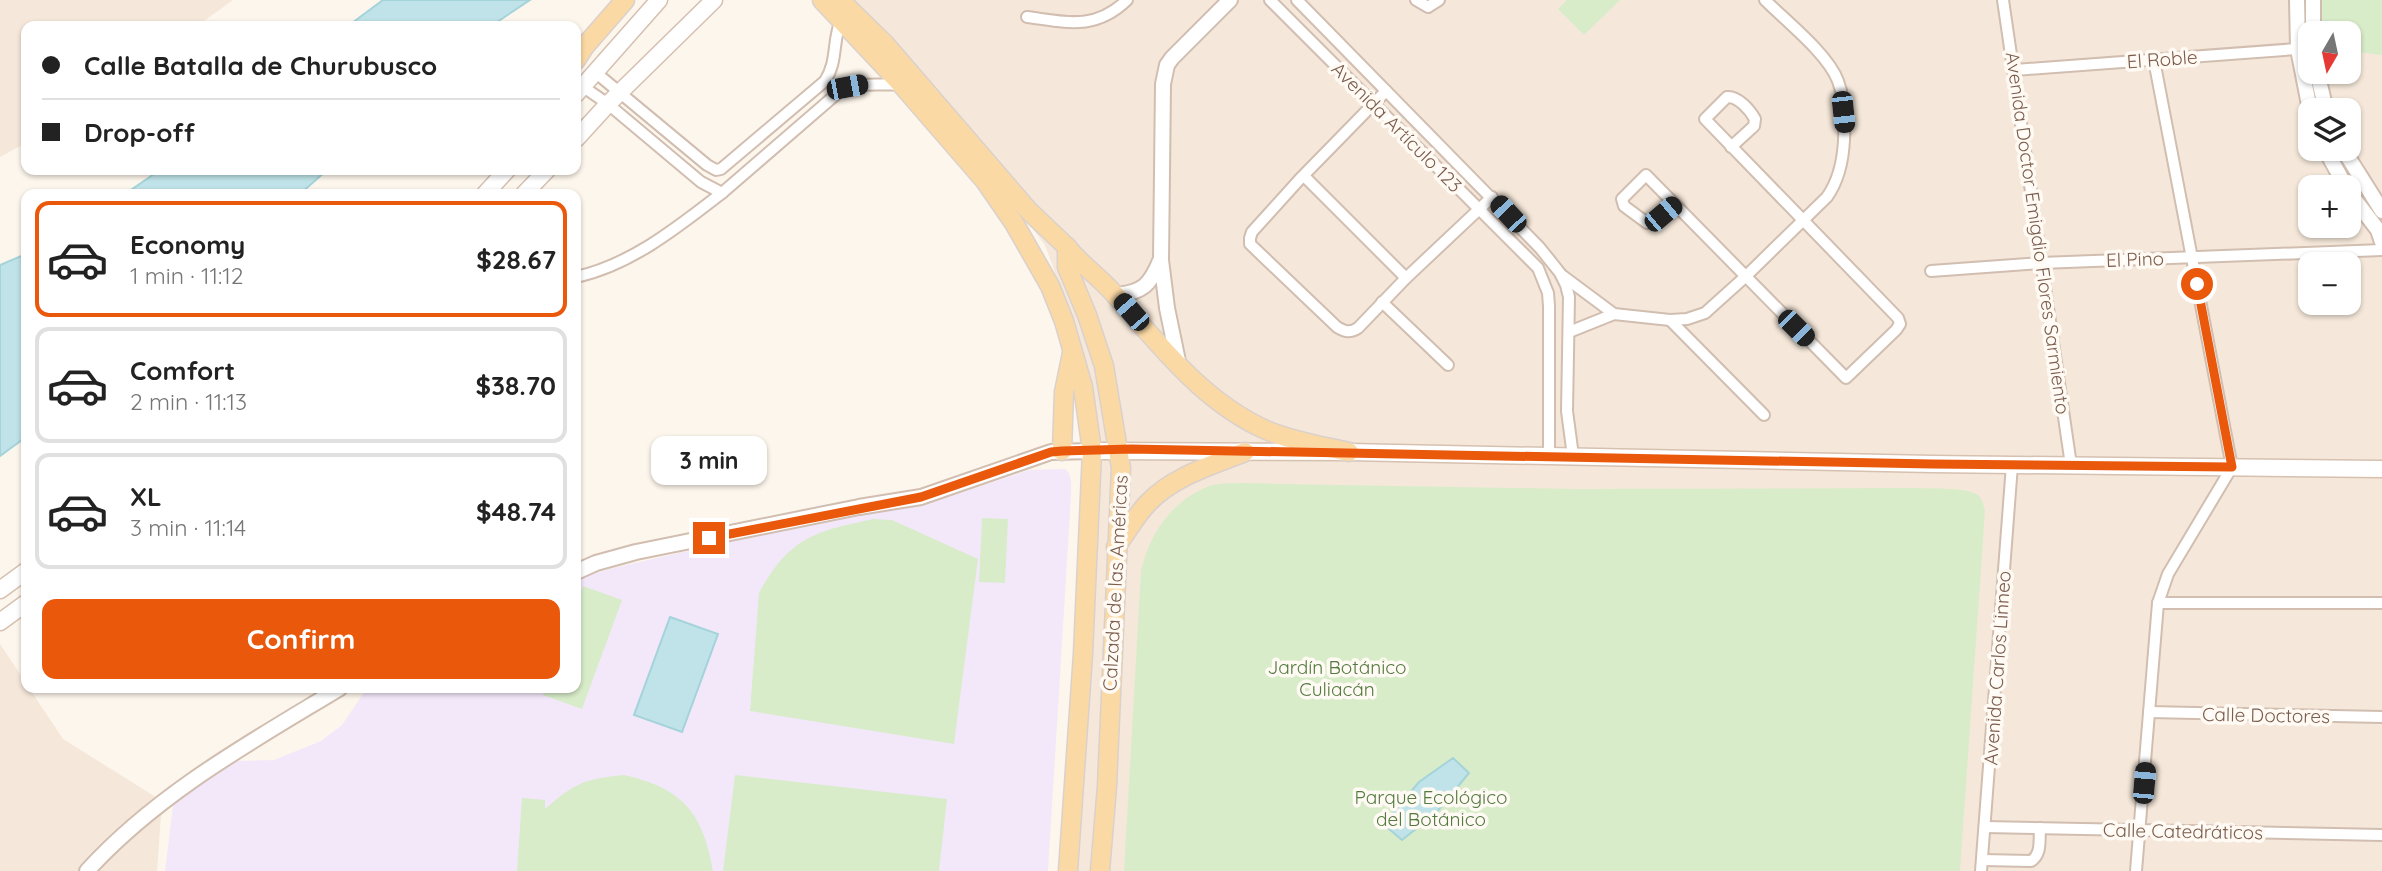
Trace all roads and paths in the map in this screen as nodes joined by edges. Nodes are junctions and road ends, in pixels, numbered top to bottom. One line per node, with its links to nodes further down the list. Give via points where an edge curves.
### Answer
1 (625, 0): 20 (main road)
2 (659, 0): 23 (main road)
3 (715, 0): 27 (main road)
4 (822, 0): 15 (main road)
5 (1127, 0): 16 (street, via 1106,15 1079,24)
6 (1230, 0): 50 (street, via 1172,58 1164,74)
7 (1270, 0): 30 (street, Avenida Artículo 123)
8 (1297, 0): 28 (street, Avenida Artículo 123)
9 (1416, 0): 10 (street, via 1429,7)
10 (1439, 0)
11 (1765, 0): 45 (street, via 1825,59 1838,80 1842,98 1840,169 1827,197)
12 (2003, 0): 22 (street, Avenida Doctor Emigdio Flores Sarmiento)
13 (2297, 0): 17 (street)
14 (2313, 0): 18 (street)
15 (845, 9): 24 (main road, Calzada de las Américas); 27 (street, via 835,35 834,62 825,81 722,169 707,165); 47 (main road, via 886,45 1028,210)
16 (1027, 17)
17 (2300, 21)
18 (2313, 21)
19 (2298, 48): 21 (street, El Roble)
20 (581, 52)
21 (2154, 60): 22 (street, El Roble); 49 (street)
22 (2015, 70): 51 (street, Avenida Doctor Emigdio Flores Sarmiento)
23 (595, 72): 25 (main road); 27 (street)
24 (901, 84): 39 (street, via 840,91); 62 (main road, Calzada de las Américas, via 985,181 1014,223 1050,286)
25 (581, 88)
26 (581, 91): 29 (street)
27 (620, 92): 29 (main road)
28 (1386, 92): 30 (street); 40 (street, Avenida Artículo 123)
29 (608, 104): 31 (main road); 39 (street, via 701,183)
30 (1373, 105): 36 (street); 43 (street, Avenida Artículo 123)
31 (581, 134)
32 (1731, 147): 32 (street, via 1754,126 1754,116 1736,98 1727,96 1705,119); 45 (street)
33 (2351, 161): 44 (street)
34 (502, 175): 37 (main road)
35 (542, 175): 38 (main road)
36 (1304, 176): 56 (street); 58 (street, via 1252,232 1251,244 1344,331 1358,328)
37 (490, 189)
38 (529, 189)
39 (722, 193): 54 (street, via 673,230 618,262)
40 (1492, 197): 43 (street); 53 (street, Avenida Artículo 123)
41 (1674, 204): 41 (street, via 1647,223 1622,200 1646,175); 55 (street)
42 (2361, 208): 46 (street)
43 (1478, 209): 56 (street); 71 (street, Avenida Artículo 123, via 1538,268 1548,293)
44 (2382, 211)
45 (1802, 221): 55 (street); 55 (street, via 1899,321 1896,330 1846,378)
46 (2382, 242)
47 (1067, 247): 57 (main road); 66 (main road, Calzada de las Américas, via 1068,267 1104,366)
48 (2382, 250): 49 (street, El Pino)
49 (2192, 257): 51 (street, El Pino); 75 (street)
50 (1161, 260): 57 (street, via 1145,287 1133,293); 64 (street)
51 (2041, 262): 52 (street, El Pino); 74 (street, Avenida Doctor Emigdio Flores Sarmiento)
52 (1931, 271)
53 (1560, 273): 59 (street); 61 (street, Avenida Artículo 123, via 1569,298)
54 (581, 275)
55 (1745, 277): 60 (street, via 1705,313)
56 (1406, 278): 58 (street)
57 (1113, 292): 64 (main road)
58 (1382, 302): 63 (street)
59 (1614, 314): 60 (street); 61 (street)
60 (1670, 320): 65 (street)
61 (1569, 332): 72 (street, Avenida Artículo 123, via 1567,411)
62 (1072, 349): 67 (main road, via 1064,392); 68 (main road, Calzada de las Américas)
63 (1448, 365)
64 (1179, 366): 70 (main road, via 1206,393 1259,426)
65 (1764, 415)
66 (1119, 450): 68 (main road); 69 (main road); 77 (main road, Calzada de las Américas)
67 (1062, 451): 68 (street); 78 (street, via 921,497 636,552)
68 (1092, 451): 94 (main road, Calzada de las Américas)
69 (1245, 452): 70 (main road); 77 (main road, via 1160,493)
70 (1349, 453): 71 (main road)
71 (1549, 456): 72 (main road)
72 (1573, 456): 73 (main road)
73 (2012, 465): 74 (main road); 88 (street, Avenida Carlos Linneo)
74 (2071, 466): 75 (main road)
75 (2232, 467): 76 (main road); 81 (street, via 2168,574)
76 (2382, 469)
77 (1116, 547): 95 (main road, Calzada de las Américas)
78 (581, 570)
79 (21, 575): 80 (main road)
80 (0, 590)
81 (2158, 603): 82 (street); 86 (street)
82 (2382, 603)
83 (21, 607): 84 (main road)
84 (0, 622)
85 (332, 693): 93 (street, via 157,805)
86 (2149, 712): 87 (street, Calle Doctores); 90 (street)
87 (2382, 717)
88 (1985, 827): 89 (street, Calle Catedráticos); 92 (street, Avenida Carlos Linneo)
89 (2040, 828): 90 (street, Calle Catedráticos); 92 (street, via 2037,858)
90 (2140, 830): 91 (street, Calle Catedráticos); 96 (street)
91 (2382, 835)
92 (1982, 865)
93 (87, 871)
94 (1068, 871)
95 (1100, 871)
96 (2136, 871)

